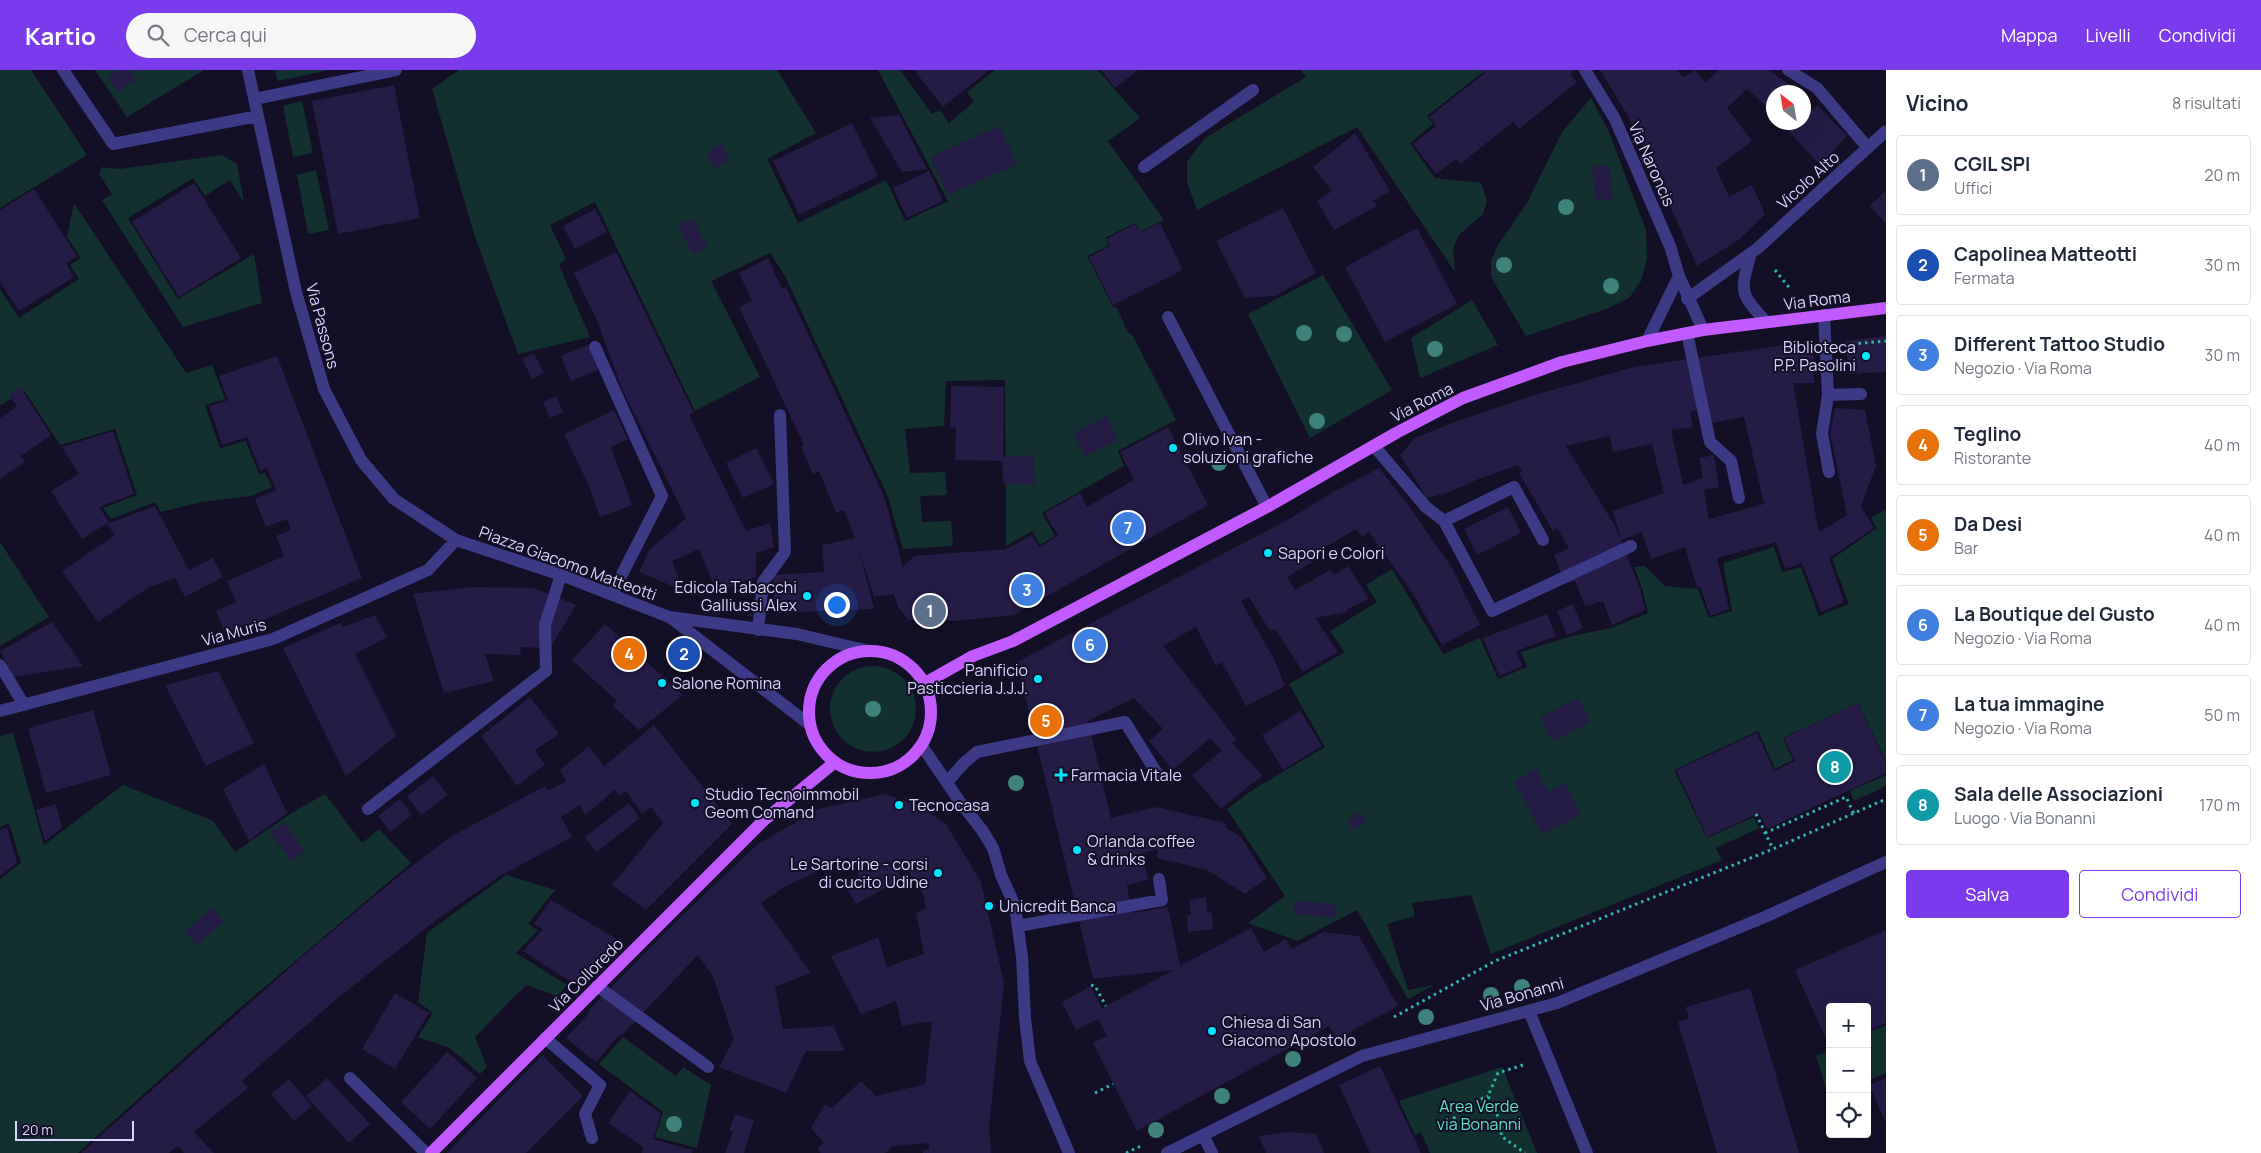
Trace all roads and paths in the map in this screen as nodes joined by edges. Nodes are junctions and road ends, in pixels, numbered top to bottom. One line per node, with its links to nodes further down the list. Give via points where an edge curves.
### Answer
1 (63, 70): 8 (street, via 113,144)
2 (248, 70): 7 (street, Via Passons)
3 (396, 70): 7 (street)
4 (1585, 70): 13 (street, Via Naroncis, via 1615,119 1670,246)
5 (1788, 70): 10 (street, via 1817,88)
6 (1253, 90): 11 (street)
7 (254, 99): 8 (street, Via Passons)
8 (258, 116): 32 (street, Via Passons, via 296,292 324,389 361,460 394,499)
9 (1886, 131): 10 (street, Vicolo Alto)
10 (1868, 148): 12 (street, Vicolo Alto)
11 (1144, 167)
12 (1755, 250): 14 (path, via 1790,290); 15 (street, Vicolo Alto); 19 (street, via 1742,284 1747,301)
13 (1679, 276): 15 (street, Via Naroncis); 22 (street)
14 (1800, 289)
15 (1687, 299): 20 (street, Via Naroncis)
16 (1886, 308): 17 (main road, Via Roma)
17 (1824, 315): 19 (main road, Via Roma); 25 (street)
18 (1168, 317): 30 (street)
19 (1766, 322): 20 (main road, Via Roma)
20 (1703, 330): 21 (main road, Via Roma)
21 (1687, 334): 22 (main road, Via Roma); 29 (street, via 1710,442 1731,462)
22 (1647, 341): 27 (main road, Via Roma, via 1562,362 1463,398)
23 (595, 348): 36 (street, via 662,496)
24 (1861, 394): 25 (street)
25 (1828, 395): 28 (street, via 1822,434)
26 (780, 415): 38 (street, via 785,552 763,582)
27 (1374, 446): 30 (main road, Via Roma); 31 (street, via 1426,507)
28 (1829, 472)
29 (1739, 498)
30 (1267, 507): 41 (main road, Via Roma)
31 (1444, 521): 33 (street, via 1514,487); 34 (street, via 1492,611)
32 (456, 540): 35 (street, Piazza Giacomo Matteotti); 42 (street, Via Muris, via 428,570 273,639)
33 (1543, 540)
34 (1631, 546)
35 (561, 575): 36 (street, Piazza Giacomo Matteotti); 50 (street, via 546,625 546,671)
36 (612, 594): 37 (street, Piazza Giacomo Matteotti)
37 (669, 617): 38 (street, Piazza Giacomo Matteotti); 44 (street, Piazza Giacomo Matteotti)
38 (758, 630): 39 (street, Piazza Giacomo Matteotti, via 797,634)
39 (869, 651): 41 (main road, Piazza Giacomo Matteotti, via 886,652 902,659); 44 (main road, Piazza Giacomo Matteotti, via 850,654 821,674 812,690)
40 (0, 666): 42 (street)
41 (925, 683): 45 (main road, Piazza Giacomo Matteotti, via 932,715)
42 (24, 705): 43 (street, Via Muris)
43 (0, 711)
44 (810, 725): 46 (main road, Piazza Giacomo Matteotti, via 815,740)
45 (922, 746): 46 (main road, Piazza Giacomo Matteotti, via 896,768 875,773 854,771); 48 (street)
46 (835, 762): 59 (main road, Via Colloredo, via 764,820)
47 (1158, 775): 48 (street, via 1125,722 978,752)
48 (947, 782): 57 (street, via 993,848 1015,906)
49 (1886, 799): 52 (path)
50 (368, 809)
51 (1756, 814): 53 (path)
52 (1854, 814): 53 (path, via 1846,797); 54 (path)
53 (1765, 833): 54 (path)
54 (1773, 849): 62 (path, via 1495,961)
55 (1886, 862): 61 (street, Via Bonanni, via 1615,980)
56 (1159, 879): 57 (street, via 1162,900)
57 (1018, 926): 76 (street, via 1030,1061)
58 (1091, 985): 60 (path, via 1095,986)
59 (597, 986): 63 (main road, Via Colloredo); 65 (street)
60 (1106, 1006)
61 (1529, 1011): 64 (street); 71 (street, Via Bonanni, via 1362,1056)
62 (1386, 1022)
63 (545, 1038): 72 (street, via 600,1086 585,1114); 75 (main road, Via Colloredo)
64 (1548, 1057): 69 (path, via 1498,1073); 81 (street)
65 (708, 1067)
66 (350, 1078): 74 (street)
67 (1113, 1084): 68 (path)
68 (1095, 1093)
69 (1488, 1096): 70 (path, via 1452,1112); 80 (path, via 1502,1125 1501,1136)
70 (1457, 1125)
71 (1203, 1135): 78 (street, Via Bonanni); 79 (street)
72 (592, 1138)
73 (1144, 1144): 77 (path)
74 (426, 1153)
75 (431, 1153)
76 (1069, 1153)
77 (1126, 1153)
78 (1167, 1153)
79 (1212, 1153)
80 (1525, 1153)
81 (1587, 1153)

